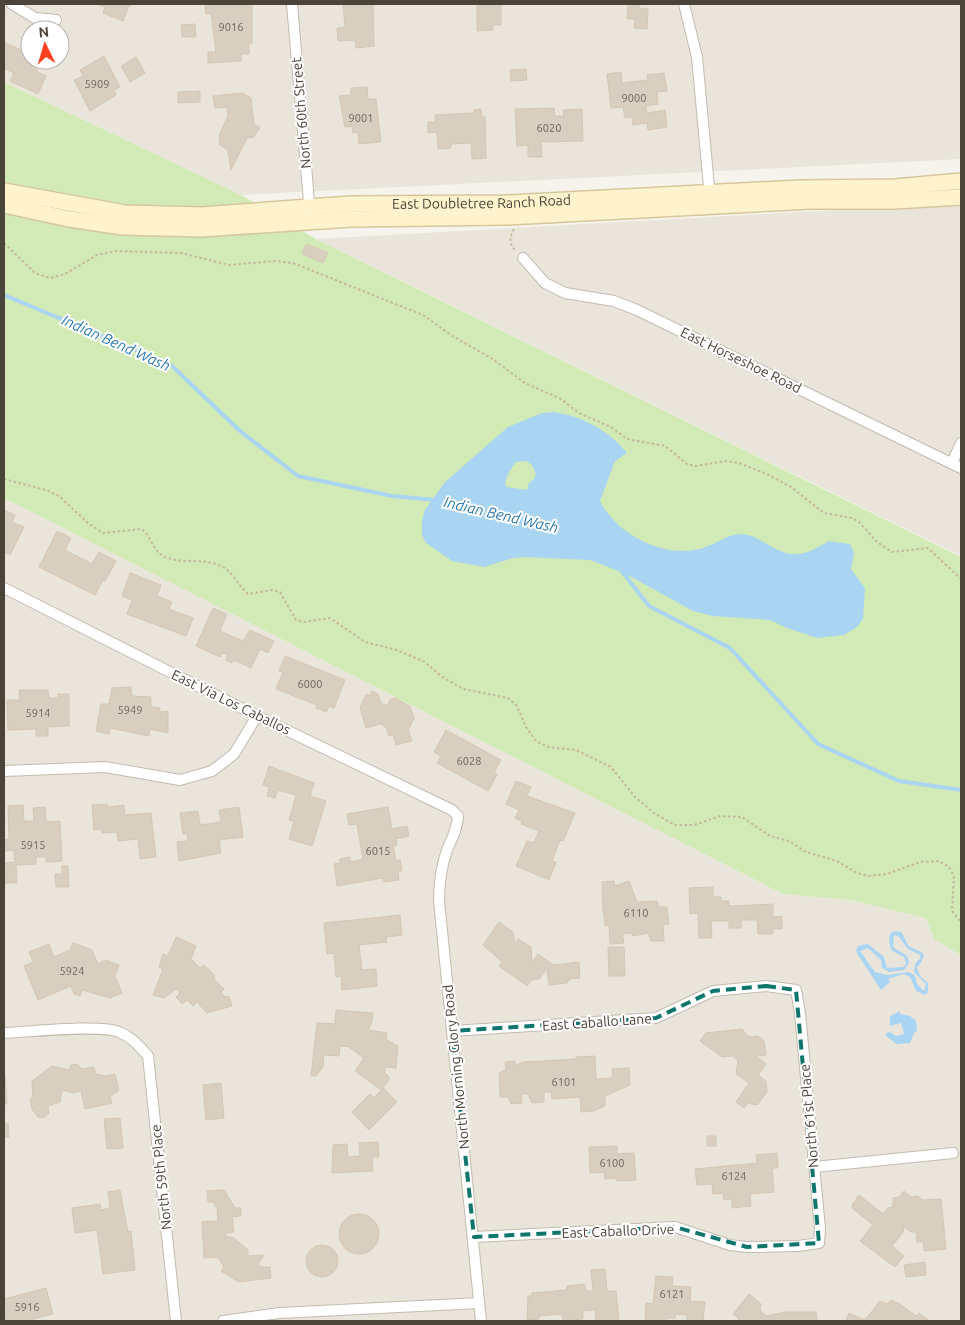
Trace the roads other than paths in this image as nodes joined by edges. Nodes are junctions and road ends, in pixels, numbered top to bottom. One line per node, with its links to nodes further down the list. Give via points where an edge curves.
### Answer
1 (12, 4): 4 (street, via 35,18)
2 (292, 4): 12 (street, North 60th Street)
3 (684, 4): 9 (street, via 697,57)
4 (56, 20)
5 (961, 181): 7 (main road, East Doubletree Ranch Road)
6 (4, 191): 12 (main road, East Doubletree Ranch Road, via 99,210 149,215)
7 (811, 195): 8 (main road, East Doubletree Ranch Road, via 894,201); 9 (main road, East Doubletree Ranch Road)
8 (961, 197)
9 (710, 200): 11 (main road, East Doubletree Ranch Road); 11 (main road, East Doubletree Ranch Road, via 529,215)
10 (4, 204): 12 (main road, East Doubletree Ranch Road, via 68,219 150,229 201,229)
11 (507, 210): 12 (main road, East Doubletree Ranch Road, via 394,218)
12 (310, 214)
13 (523, 258): 15 (street, East Horseshoe Road, via 545,283 564,293 614,301 637,310)
14 (961, 443): 15 (street)
15 (957, 466)
16 (4, 588): 17 (street, East Via Los Caballos)
17 (257, 716): 18 (street, via 234,754 212,771 180,780 105,766); 19 (street, East Via Los Caballos, via 452,810)
18 (4, 771)
19 (458, 816): 21 (street, North Morning Glory Road, via 457,829 439,876)
20 (796, 990): 21 (street, East Caballo Lane, via 766,986 713,991 656,1018); 24 (street, North 61st Place)
21 (452, 1032): 25 (street, North Morning Glory Road)
22 (4, 1033): 28 (street, North 59th Place, via 117,1030 133,1039 148,1056)
23 (953, 1153): 24 (street)
24 (814, 1167): 26 (street, North 61st Place)
25 (474, 1238): 26 (street, East Caballo Drive, via 658,1226 691,1230 730,1245 747,1247 798,1246); 27 (street, North Morning Glory Road)
26 (819, 1242)
27 (479, 1303): 29 (street, via 279,1313); 30 (street, North Morning Glory Road)
28 (176, 1321)
29 (223, 1321)
30 (481, 1321)

